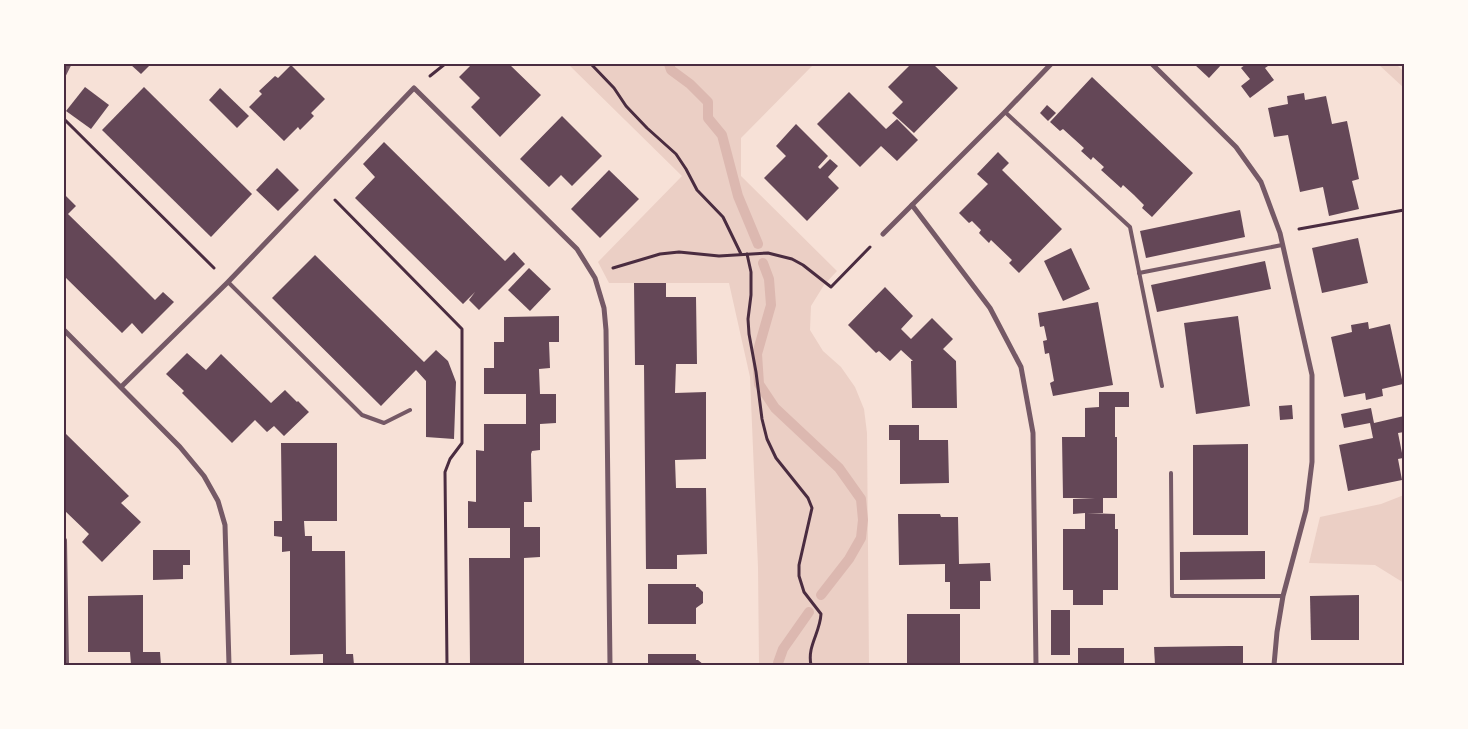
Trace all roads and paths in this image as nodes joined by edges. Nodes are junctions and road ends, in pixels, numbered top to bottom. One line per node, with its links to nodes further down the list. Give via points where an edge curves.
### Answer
1 (69, 64): 5 (street)
2 (591, 64): 13 (path, via 626,106 676,154 697,190 723,217)
3 (1051, 64): 6 (street)
4 (1152, 64): 10 (street, via 1236,147 1261,182)
5 (64, 74)
6 (1005, 112): 8 (street); 15 (lane, via 1130,227)
7 (64, 119): 17 (path)
8 (912, 204): 11 (street); 29 (street, via 990,308 1021,367 1033,433)
9 (1404, 210): 10 (path)
10 (1280, 233): 12 (street)
11 (883, 234): 14 (path, via 830,287 792,259 768,253)
12 (1282, 245): 15 (lane); 24 (street, via 1312,375 1312,462 1306,510)
13 (741, 254): 14 (path); 16 (path, via 660,254 613,268)
14 (747, 254): 28 (path, via 751,272 749,334 762,420 776,458 808,498 812,508 799,576 804,592 821,614 810,648)
15 (1139, 273): 19 (lane)
16 (595, 278): 17 (street, via 576,249 414,88); 27 (street, via 604,308 606,330)
17 (228, 282): 20 (street); 21 (lane, via 362,415 384,423)
18 (64, 330): 20 (street)
19 (1162, 386)
20 (121, 387): 26 (street, via 180,447 204,476 218,501 225,525)
21 (410, 410)
22 (1171, 473): 24 (lane, via 1172,596)
23 (64, 539): 25 (lane)
24 (1283, 596): 30 (street)
25 (66, 665)
26 (228, 665)
27 (610, 665)
28 (811, 665)
29 (1036, 665)
30 (1274, 665)

